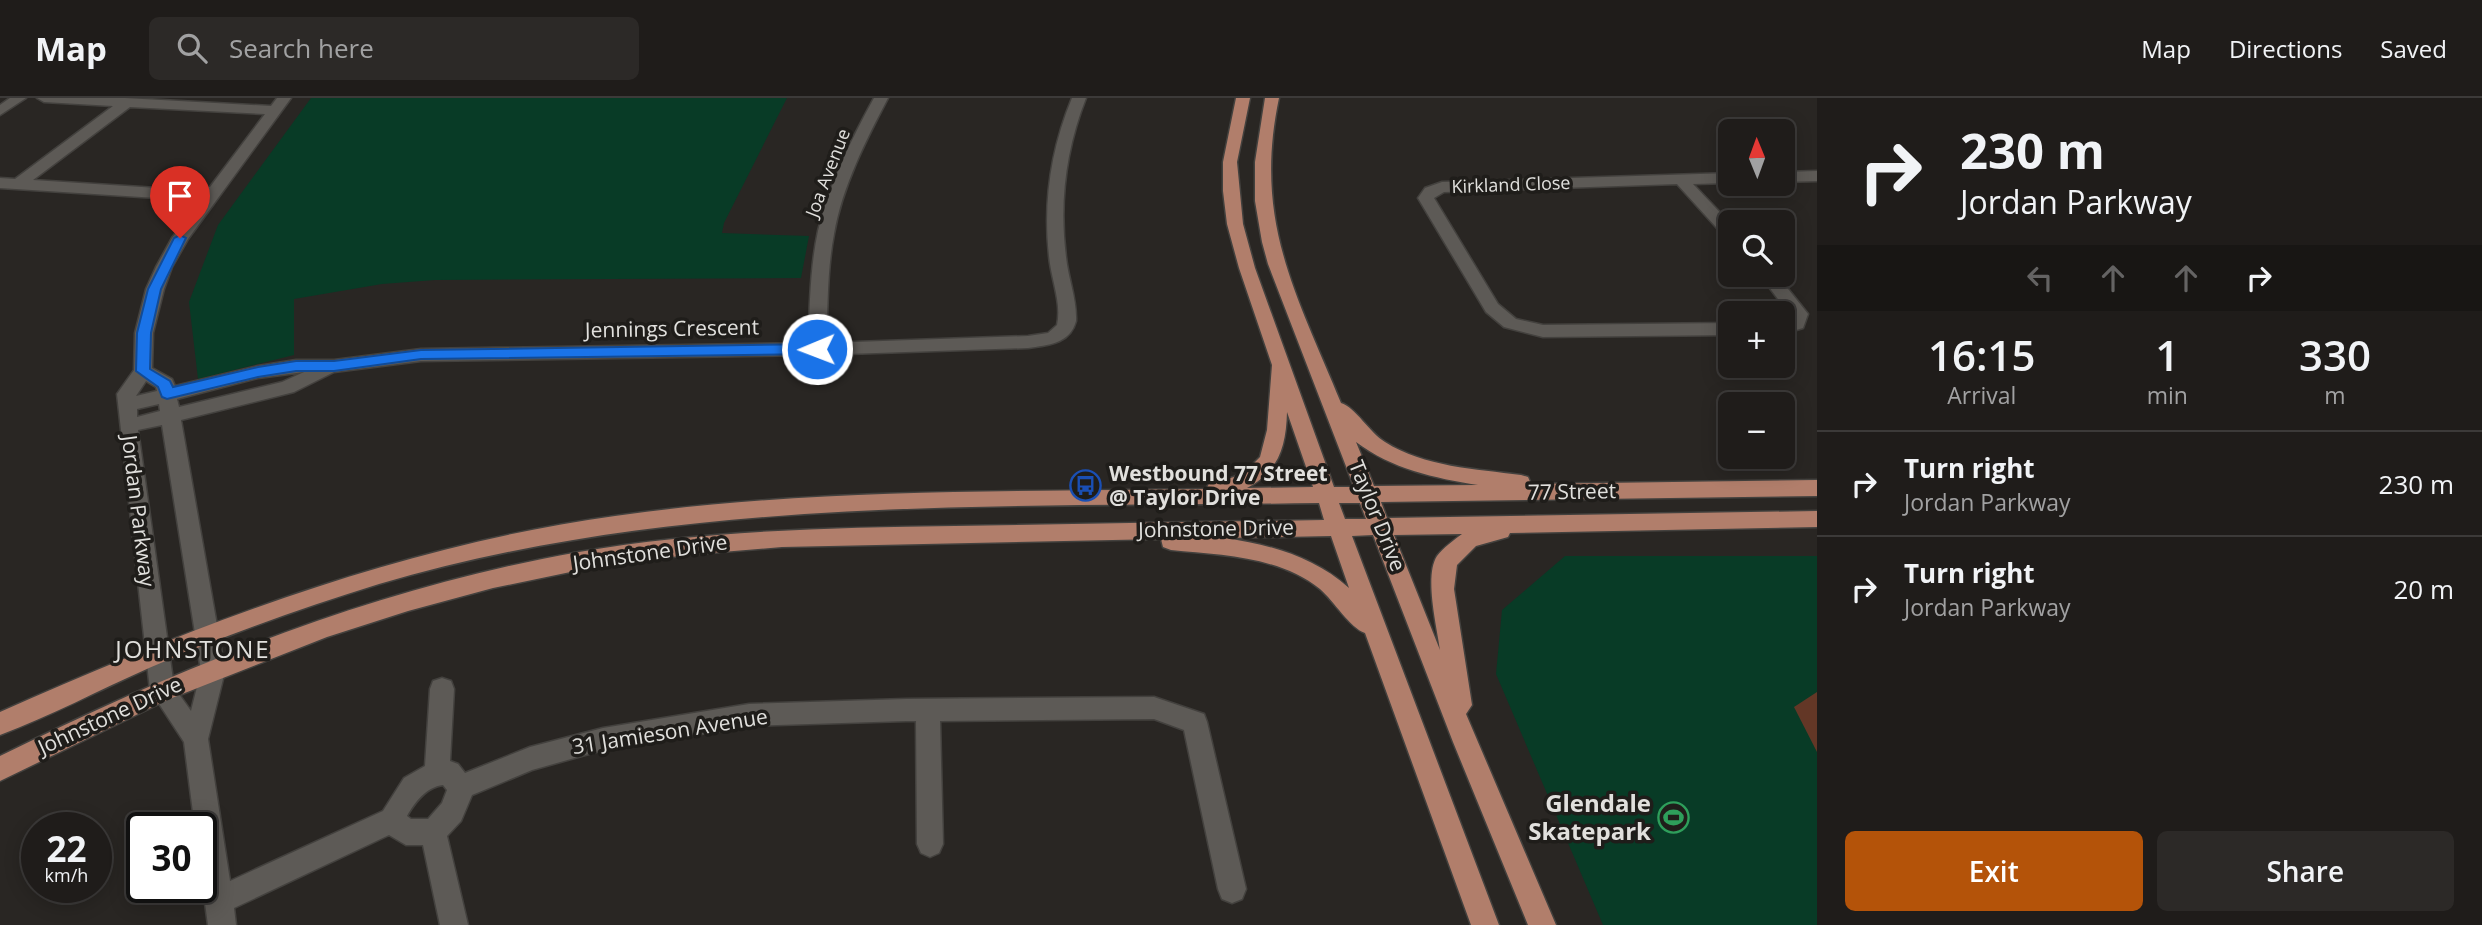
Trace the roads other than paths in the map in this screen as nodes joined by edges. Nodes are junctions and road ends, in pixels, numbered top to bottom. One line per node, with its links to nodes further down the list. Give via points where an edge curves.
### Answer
1 (19, 98): 9 (street)
2 (44, 98): 7 (street)
3 (881, 98): 23 (street, Joa Avenue, via 829,221)
4 (1079, 98): 23 (street, Jennings Crescent, via 1066,132 1055,197 1056,246 1068,316 1061,334 1028,342)
5 (1243, 98): 24 (main road, Taylor Drive, via 1230,162 1235,225)
6 (1272, 98): 26 (main road, Taylor Drive, via 1261,152 1265,225)
7 (126, 103): 8 (street); 15 (street)
8 (280, 104): 16 (street, Jordan Parkway)
9 (0, 111)
10 (1817, 176): 11 (street)
11 (1796, 177)
12 (1718, 179): 13 (street, Kirkland Close)
13 (1681, 180): 17 (street); 22 (street, Kirkland Close, via 1442,187 1430,191 1426,198 1492,308 1522,328)
14 (0, 184): 15 (street)
15 (17, 185): 16 (street)
16 (214, 192): 25 (street, Jordan Parkway, via 180,238 155,289 144,333)
17 (1718, 220)
18 (1778, 287): 19 (street)
19 (1789, 301)
20 (1795, 309): 21 (street, via 1799,314)
21 (1795, 325)
22 (1718, 329)
23 (817, 349): 27 (street, Jennings Crescent, via 421,355 334,366 287,387)
24 (1279, 357): 32 (main road, Taylor Drive); 33 (main road, via 1274,449 1265,469 1231,486)
25 (143, 371): 27 (street, via 165,384); 28 (street, Jordan Parkway, via 126,394)
26 (1327, 393): 30 (main road, via 1361,434 1393,456 1471,476); 31 (main road, Taylor Drive)
27 (168, 404): 28 (street, Jennings Crescent); 39 (street)
28 (127, 416): 41 (street, Jordan Parkway)
29 (1817, 488): 30 (main road, 77 Street)
30 (1592, 492): 31 (main road, 77 Street)
31 (1369, 494): 32 (main road, 77 Street); 36 (main road, Taylor Drive)
32 (1326, 495): 33 (main road, Johnstone Drive); 37 (main road, Taylor Drive)
33 (1183, 497): 39 (main road, Johnstone Drive, via 814,504 661,515 527,538 428,562)
34 (1817, 519): 35 (main road, 77 Street)
35 (1556, 522): 36 (main road, 77 Street); 48 (main road, via 1495,531 1469,540 1446,561 1443,589)
36 (1381, 525): 37 (main road, 77 Street); 48 (main road, Taylor Drive)
37 (1338, 526): 38 (main road, Johnstone Drive); 40 (main road, Taylor Drive)
38 (1089, 532): 40 (main road, via 1236,549 1312,570 1348,598); 42 (main road, Johnstone Drive, via 808,537 641,552 547,568 427,597)
39 (206, 635): 41 (main road, Johnstone Drive); 42 (street)
40 (1383, 651): 58 (main road, Taylor Drive)
41 (158, 654): 44 (street, Jordan Parkway); 46 (main road, Johnstone Drive)
42 (212, 671): 44 (main road, Johnstone Drive); 47 (street)
43 (442, 689): 50 (street)
44 (162, 690): 47 (street); 49 (main road, Johnstone Drive)
45 (928, 710): 51 (street, 31 Jamieson Avenue, via 723,719 603,740 530,759); 54 (street); 55 (street, 31 Jamieson Avenue, via 1154,708 1195,722)
46 (0, 724)
47 (196, 739): 56 (street)
48 (1465, 742): 59 (main road, Taylor Drive)
49 (0, 769)
50 (437, 772): 51 (street, via 449,773); 52 (street, via 415,784 400,800)
51 (461, 787): 53 (street, via 453,813)
52 (391, 820): 53 (street, via 406,832); 56 (street)
53 (433, 832): 57 (street)
54 (930, 844)
55 (1231, 889)
56 (220, 913)
57 (454, 925)
58 (1485, 925)
59 (1542, 925)

